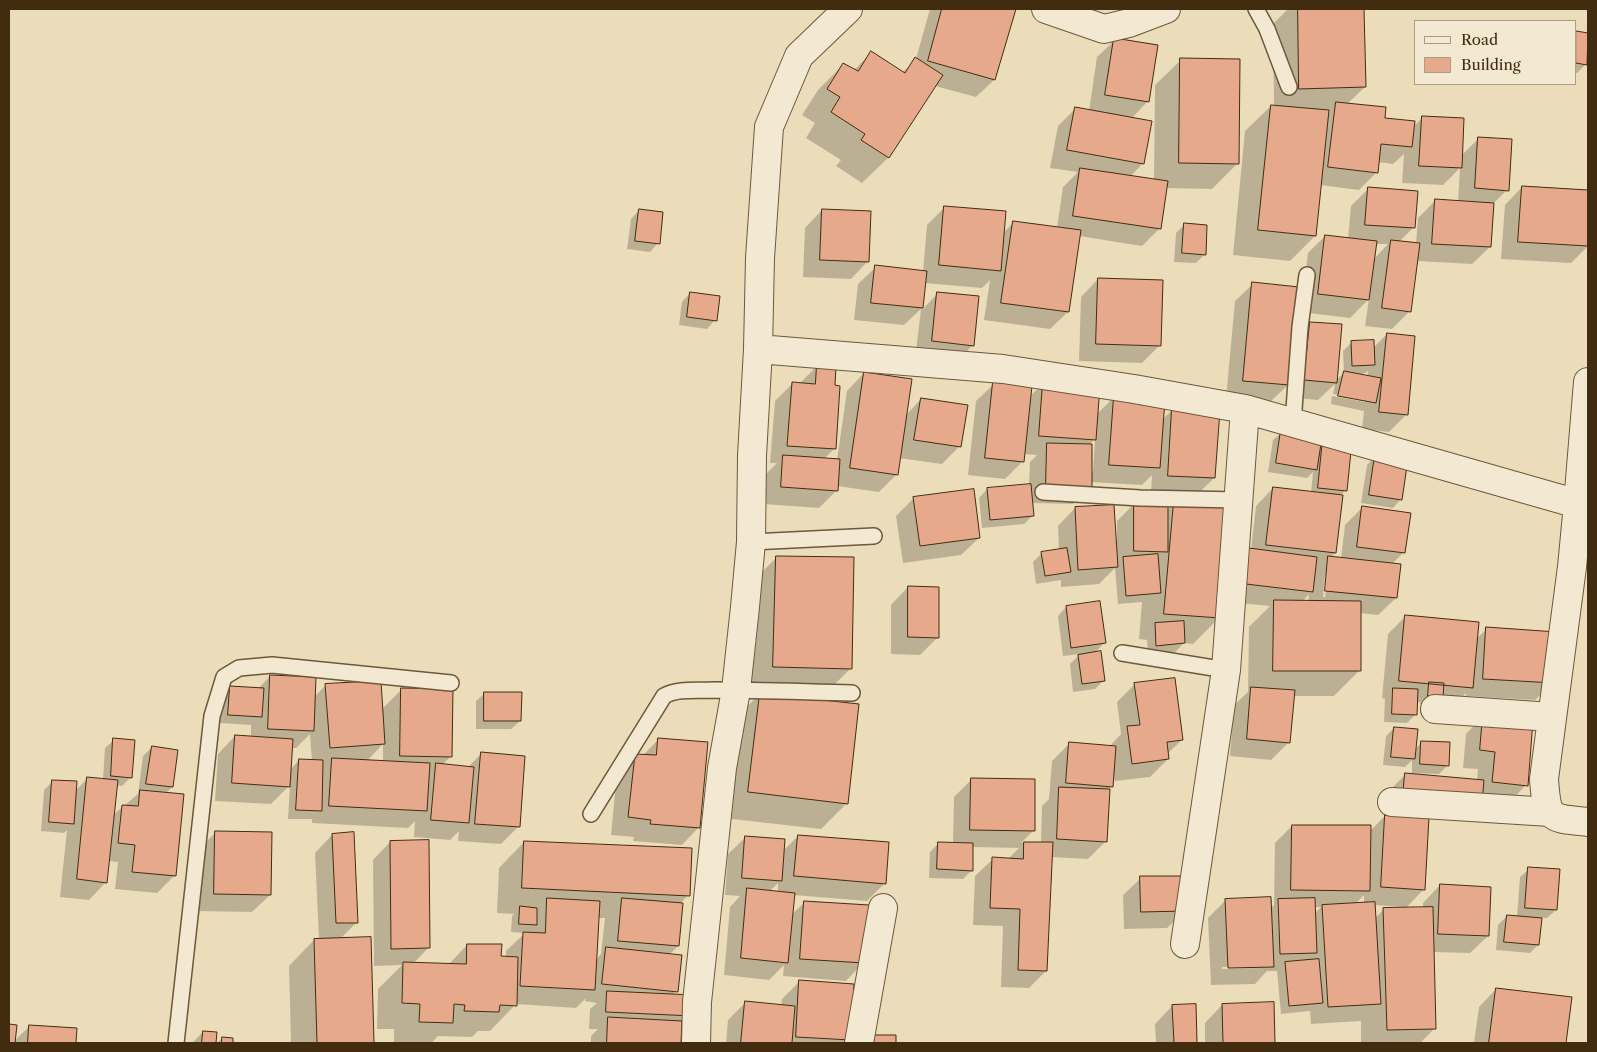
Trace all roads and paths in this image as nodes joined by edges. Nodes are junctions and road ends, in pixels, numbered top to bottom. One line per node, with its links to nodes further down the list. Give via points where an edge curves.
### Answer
1 (1046, 9): 2 (street, via 1104,29)
2 (1166, 9)
3 (1256, 9): 5 (lane, via 1268,29)
4 (849, 10): 7 (street, via 798,56 768,127)
5 (1289, 87)
6 (1307, 276): 10 (lane)
7 (758, 349): 9 (street, via 1003,369); 15 (street)
8 (1588, 382): 13 (street)
9 (1245, 409): 10 (street); 12 (street)
10 (1293, 423): 13 (street)
11 (1043, 492): 12 (lane)
12 (1238, 500): 18 (street)
13 (1578, 504): 16 (street)
14 (874, 536): 15 (lane)
15 (751, 542): 20 (street)
16 (1580, 565): 23 (street)
17 (1122, 653): 18 (lane)
18 (1226, 670): 29 (street)
19 (452, 683): 30 (lane, via 272,665 239,668 224,677 212,716)
20 (736, 690): 21 (lane); 26 (lane, via 681,691 664,696); 31 (street, via 722,768 697,1002)
21 (852, 693)
22 (1435, 709): 23 (street)
23 (1552, 717): 25 (street, via 1544,779)
24 (1392, 802): 25 (street)
25 (1550, 812): 27 (street, via 1558,819)
26 (591, 814)
27 (1588, 822)
28 (883, 908): 32 (street)
29 (1185, 944)
30 (176, 1043)
31 (696, 1043)
32 (858, 1043)

